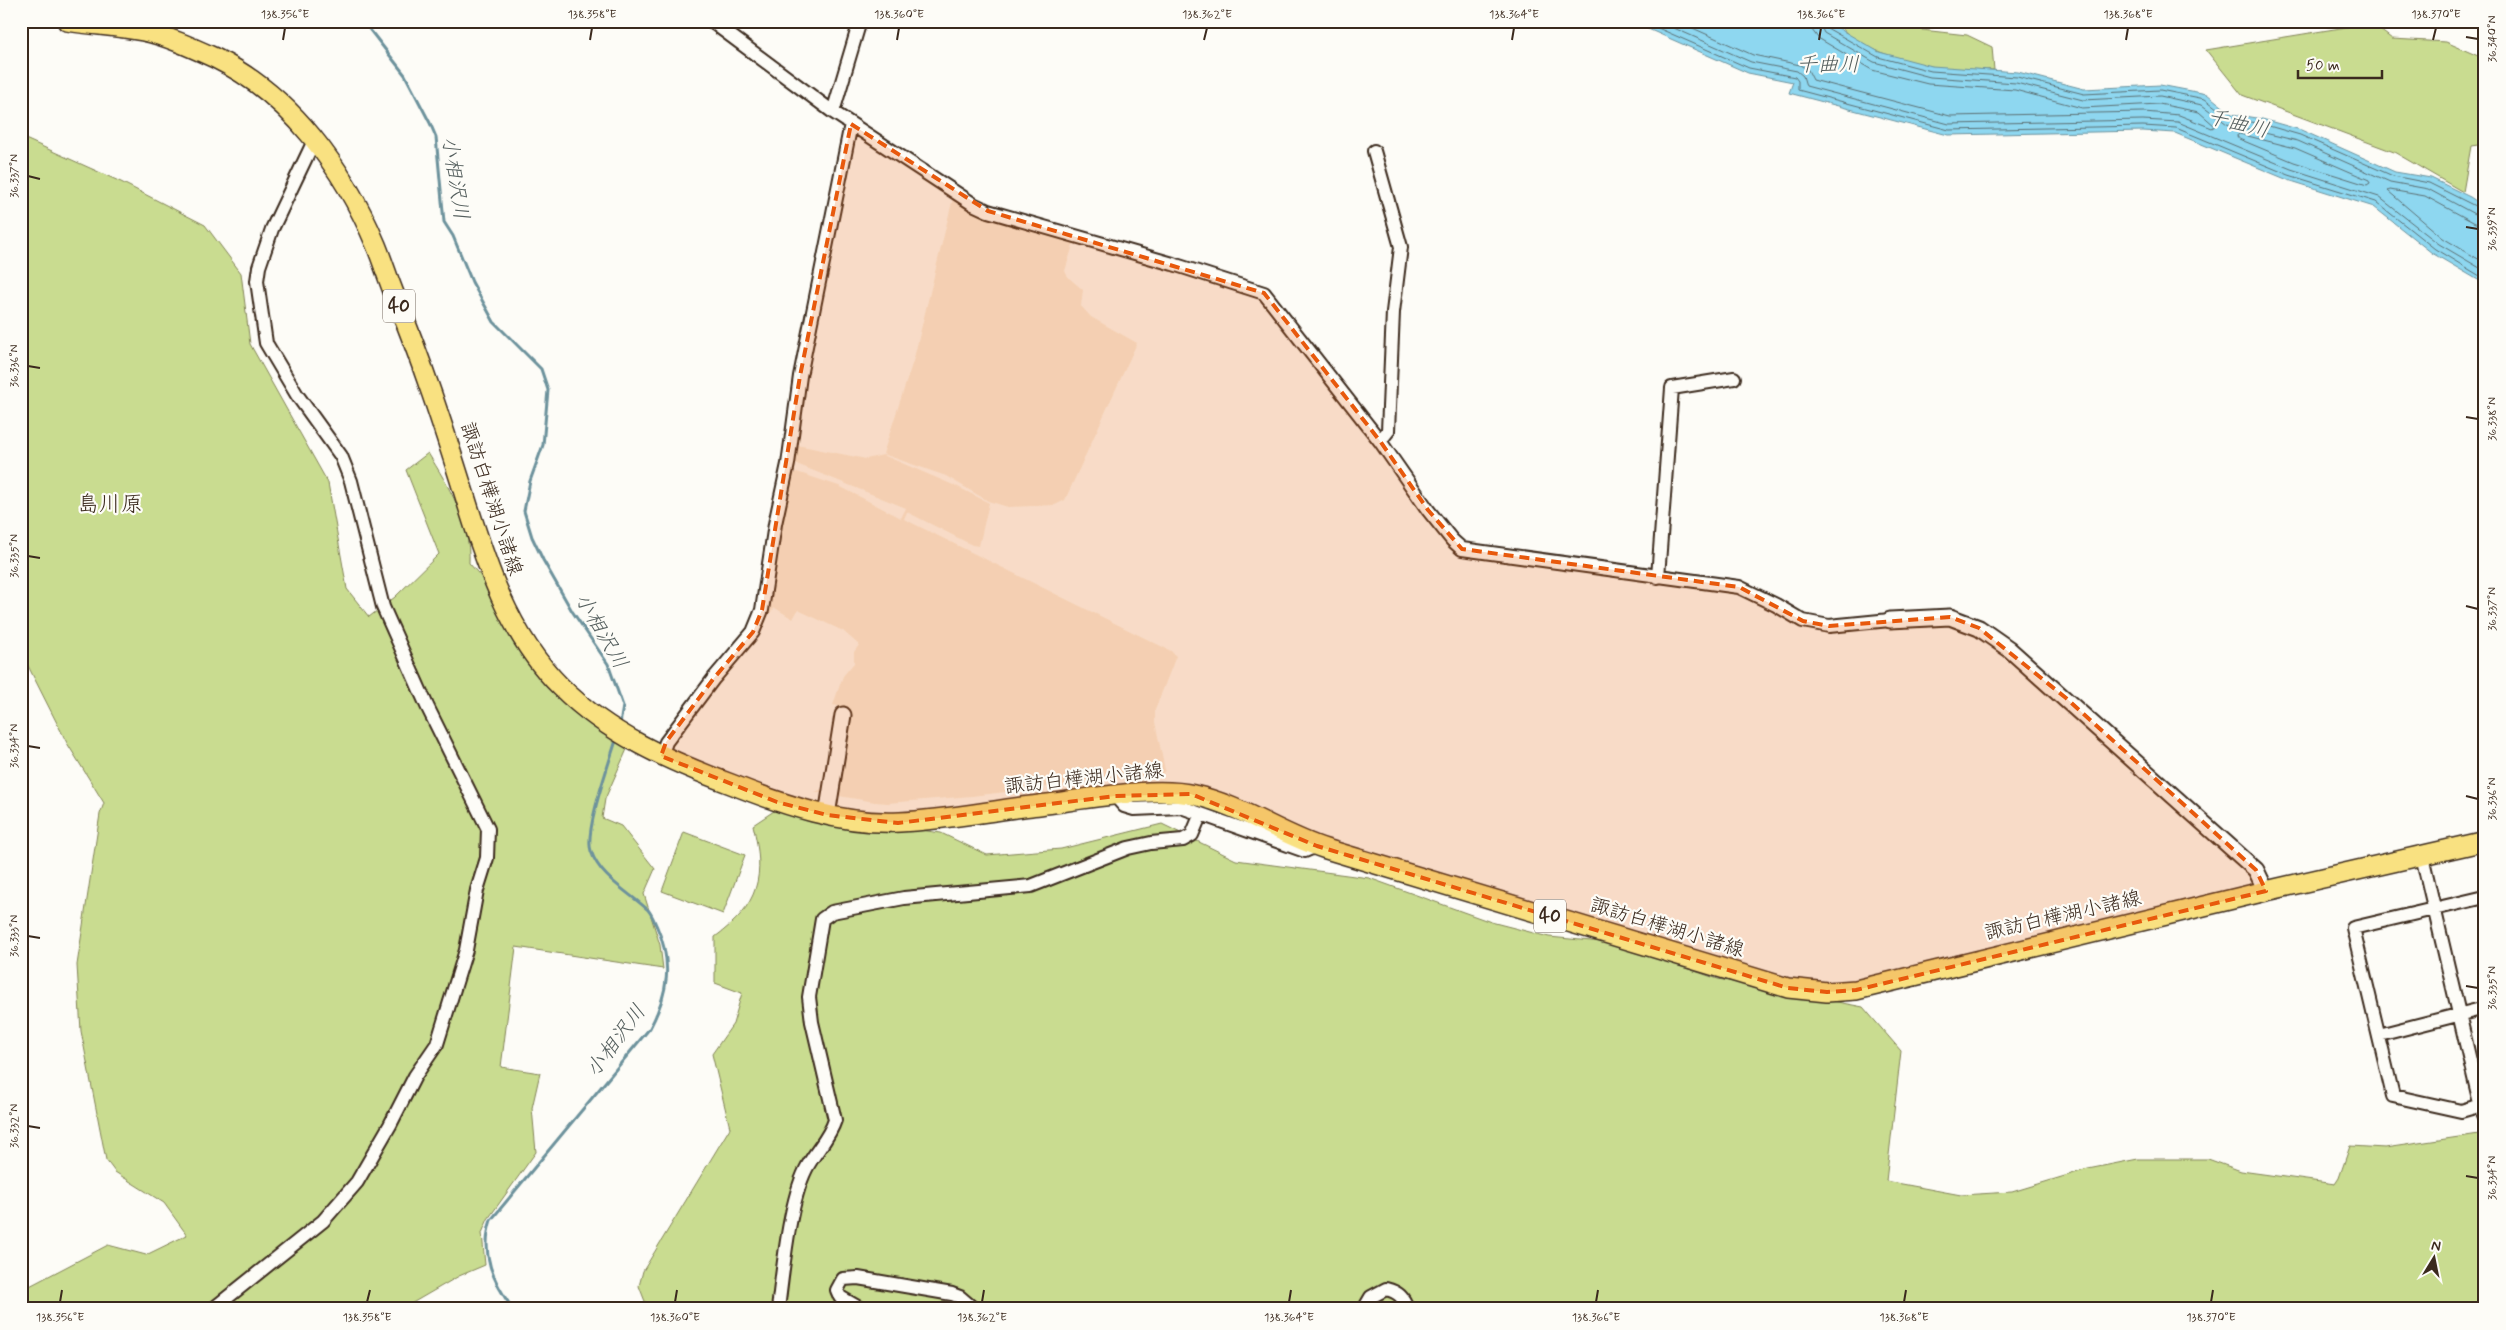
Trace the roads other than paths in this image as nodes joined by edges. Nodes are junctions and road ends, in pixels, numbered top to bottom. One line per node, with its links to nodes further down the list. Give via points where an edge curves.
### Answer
1 (67, 21): 6 (main road, 諏訪白樺湖小諸線 / 40, via 154,34 219,60 287,109)
2 (711, 21): 4 (street)
3 (860, 21): 4 (street)
4 (833, 112): 5 (street)
5 (851, 124): 9 (street, via 988,212 1264,293); 13 (street, via 800,376 762,610 753,632 666,742)
6 (316, 141): 13 (main road, 諏訪白樺湖小諸線 / 40, via 356,203 376,245 429,383 489,575 516,624 544,668 561,687 602,721); 27 (street, via 272,229 259,267 256,281 266,343 297,395 341,456 351,481 383,607 427,706 488,829 487,858 477,890 466,950 437,1044 415,1076 362,1174 322,1221)
7 (1374, 151): 9 (street, via 1402,247 1393,312 1388,431)
8 (1734, 378): 10 (street, via 1672,388)
9 (1380, 441): 10 (street, via 1428,510 1462,550)
10 (1658, 577): 11 (street, via 1739,587 1802,621 1829,626)
11 (1890, 620): 20 (street, via 1950,617 1979,628 2009,649 2256,870)
12 (843, 715): 15 (street)
13 (661, 756): 15 (main road, 諏訪白樺湖小諸線 / 40, via 777,802)
14 (1115, 796): 15 (main road, 諏訪白樺湖小諸線 / 40, via 898,823); 16 (street, via 1124,806 1134,809 1181,807); 18 (main road, 諏訪白樺湖小諸線 / 40, via 1164,792 1191,794)
15 (827, 815)
16 (1200, 816): 18 (street, via 1306,851); 28 (street, via 1192,835 1183,840 1128,848 1031,886 904,898 832,912 822,919 809,996 835,1120 830,1136 806,1168 795,1197)
17 (2485, 841): 19 (main road, 諏訪白樺湖小諸線 / 40)
18 (1317, 846): 20 (main road, 諏訪白樺湖小諸線 / 40, via 1788,988 1827,992 1856,990)
19 (2422, 856): 20 (main road, 諏訪白樺湖小諸線 / 40); 22 (street)
20 (2266, 891)
21 (2485, 897): 22 (street)
22 (2436, 908): 24 (street); 25 (street, via 2353,928)
23 (2485, 1008): 24 (street)
24 (2458, 1014): 25 (street); 26 (street)
25 (2379, 1035): 26 (street, via 2393,1096 2461,1111)
26 (2483, 1108)
27 (213, 1309)
28 (778, 1309)
29 (861, 1309): 30 (street, via 840,1297 837,1290 843,1278 952,1294)
30 (974, 1309)
31 (1364, 1309): 32 (street, via 1371,1297 1386,1289 1397,1292)
32 (1408, 1309)

